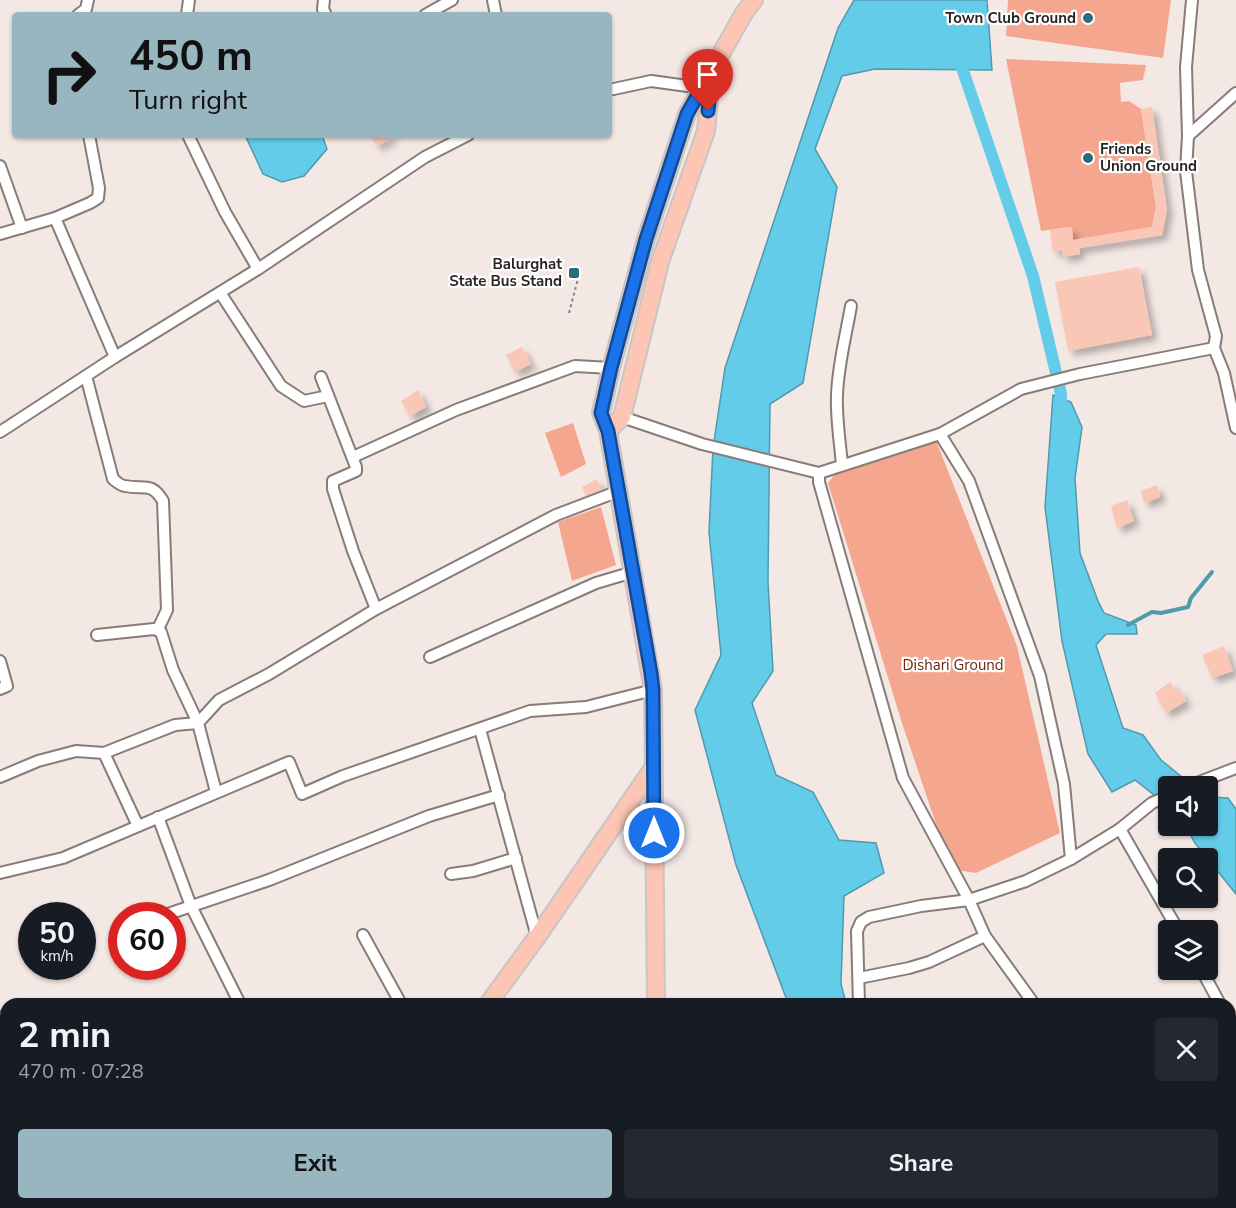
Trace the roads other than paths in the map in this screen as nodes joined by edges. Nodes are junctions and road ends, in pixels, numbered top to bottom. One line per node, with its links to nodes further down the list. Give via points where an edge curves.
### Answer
1 (452, 0): 4 (street)
2 (754, 0): 5 (main road)
3 (1192, 0): 9 (street, via 1186,67)
4 (430, 12)
5 (712, 70): 6 (main road); 27 (main road, via 706,131 660,262)
6 (702, 88): 7 (street, via 651,81); 22 (main road, via 687,114 646,239)
7 (612, 89)
8 (1236, 93): 9 (street)
9 (1188, 136): 20 (street, via 1186,171 1198,270 1216,336)
10 (90, 138): 14 (street, via 98,198)
11 (189, 138): 17 (street)
12 (462, 138): 17 (street, via 425,157)
13 (0, 166): 15 (street)
14 (56, 218): 15 (street); 21 (street)
15 (22, 228): 16 (street)
16 (0, 234)
17 (258, 270): 18 (street)
18 (220, 294): 21 (street); 26 (street, via 280,386 304,401)
19 (851, 306): 33 (street, via 838,377)
20 (1214, 348): 25 (street); 31 (street, via 1021,389)
21 (115, 357): 23 (street)
22 (611, 368): 29 (main road, via 601,413); 32 (street, via 575,366 456,410)
23 (86, 376): 30 (street); 38 (street, via 113,479 124,486 147,486 163,501 167,610)
24 (321, 377): 26 (street)
25 (1230, 378): 28 (street)
26 (328, 396): 32 (street)
27 (622, 417): 29 (main road); 34 (street, via 702,444)
28 (1236, 428)
29 (608, 431): 35 (main road)
30 (0, 432)
31 (940, 434): 33 (street); 58 (street, via 969,481 1040,676 1064,784)
32 (353, 457): 37 (street, via 356,471 332,484)
33 (842, 465): 34 (street)
34 (819, 473): 61 (street, via 903,778)
35 (619, 491): 36 (main road); 37 (street, via 555,515)
36 (633, 572): 40 (street, via 596,583); 43 (main road)
37 (376, 609): 44 (street, via 219,700)
38 (158, 629): 39 (street); 44 (street)
39 (96, 635)
40 (430, 657)
41 (0, 661): 42 (street, via 7,686)
42 (0, 689)
43 (653, 690): 45 (street, via 586,707 530,711); 47 (main road)
44 (198, 723): 46 (street, via 175,725); 51 (street)
45 (480, 729): 51 (street, via 302,794 289,762); 52 (street)
46 (104, 753): 50 (street, via 76,751); 55 (street)
47 (653, 768): 66 (main road); 73 (main road)
48 (1236, 768): 49 (street)
49 (1212, 776)
50 (0, 777)
51 (216, 792): 54 (street)
52 (499, 795): 57 (street); 62 (street, via 429,816 269,880)
53 (1158, 800): 56 (street)
54 (158, 817): 55 (street); 62 (street)
55 (138, 826): 59 (street, via 63,858)
56 (1120, 829): 58 (street); 64 (street)
57 (516, 858): 60 (street); 66 (street)
58 (1071, 859): 61 (street, via 1026,881)
59 (0, 873)
60 (451, 874)
61 (969, 900): 67 (street); 68 (street, via 921,906 861,922 857,931)
62 (191, 906): 63 (street); 70 (street)
63 (186, 908)
64 (1172, 920)
65 (363, 935): 71 (street)
66 (537, 936): 72 (main road)
67 (985, 936): 68 (street, via 929,962); 75 (street)
68 (859, 978): 74 (street)
69 (1207, 980): 76 (street)
70 (237, 998)
71 (398, 998)
72 (492, 998)
73 (656, 998)
74 (860, 998)
75 (1030, 998)
76 (1217, 998)

